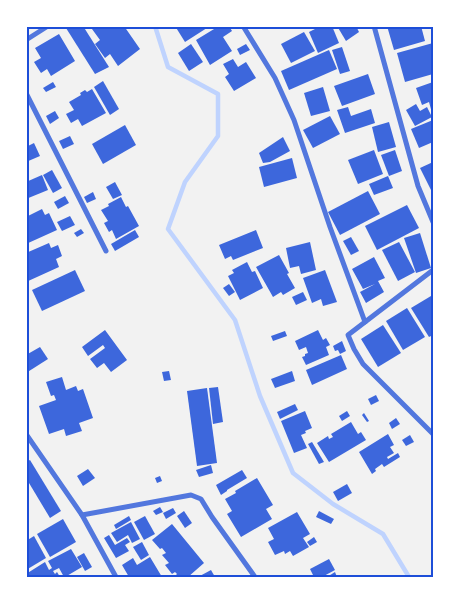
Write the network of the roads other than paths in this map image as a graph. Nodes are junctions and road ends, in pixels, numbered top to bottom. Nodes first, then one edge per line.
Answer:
1 (48, 26) edge
2 (243, 26) edge
3 (374, 26) edge
4 (26, 40) edge
5 (26, 94) edge
6 (433, 222) edge
7 (106, 251) dead end
8 (433, 270) edge
9 (365, 322) junction
10 (433, 434) edge
11 (27, 438) edge
12 (82, 515) junction
13 (116, 577) edge
14 (255, 577) edge

1 - 4 street
2 - 9 street
3 - 6 street
5 - 7 street
8 - 9 street
9 - 10 street
11 - 12 street
12 - 13 street
12 - 14 street

